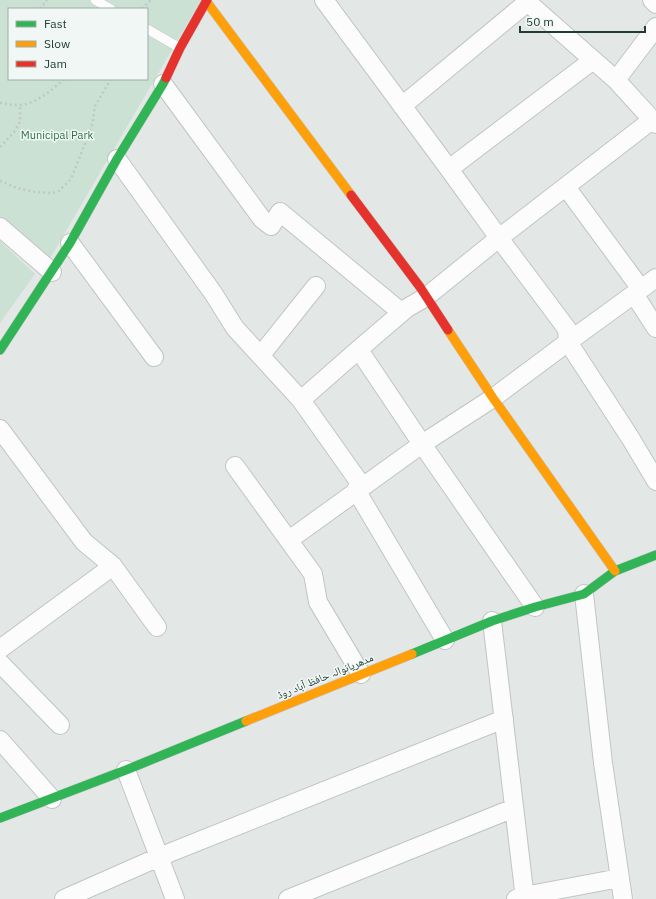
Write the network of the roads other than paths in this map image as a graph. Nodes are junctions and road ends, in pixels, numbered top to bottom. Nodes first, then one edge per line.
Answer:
1 (95, 0) edge
2 (206, 0) edge
3 (324, 0) edge
4 (652, 0) edge
5 (528, 1) edge
6 (656, 4) edge
7 (109, 8) edge
8 (656, 27) edge
9 (148, 30) edge
10 (180, 48) junction
11 (593, 60) junction
12 (616, 80) junction
13 (163, 84) junction
14 (402, 106) junction
15 (654, 122) edge
16 (117, 159) junction
17 (450, 169) junction
18 (566, 187) junction
19 (0, 227) edge
20 (499, 238) junction
21 (70, 243) junction
22 (52, 272) junction
23 (656, 278) edge
24 (316, 286) dead end
25 (637, 292) junction
26 (426, 297) junction
27 (402, 312) junction
28 (656, 328) edge
29 (568, 342) junction
30 (0, 350) edge
31 (358, 350) junction
32 (261, 355) junction
33 (154, 357) dead end
34 (493, 398) junction
35 (301, 400) junction
36 (0, 430) edge
37 (422, 444) junction
38 (234, 466) dead end
39 (656, 481) edge
40 (359, 488) junction
41 (289, 540) junction
42 (656, 555) edge
43 (113, 566) junction
44 (616, 572) junction
45 (584, 594) junction
46 (535, 607) junction
47 (492, 621) junction
48 (157, 627) dead end
49 (445, 640) junction
50 (0, 649) edge
51 (0, 663) edge
52 (361, 674) junction
53 (504, 719) junction
54 (60, 725) dead end
55 (0, 740) edge
56 (126, 770) junction
57 (52, 799) junction
58 (514, 808) junction
59 (0, 818) edge
60 (159, 857) junction
61 (620, 878) junction
62 (522, 898) edge
63 (64, 899) edge
64 (175, 899) edge
65 (288, 899) edge
66 (623, 899) edge

1 - 7 lane
2 - 10 street
2 - 26 street
3 - 14 street
4 - 6 street
5 - 11 street
5 - 14 street
8 - 12 street
9 - 10 lane
10 - 13 street
11 - 12 street
11 - 17 street
12 - 15 street
13 - 16 street
13 - 27 street
14 - 17 street
15 - 18 street
16 - 21 street
16 - 32 street
17 - 20 street
18 - 20 street
18 - 25 street
19 - 22 street
20 - 26 street
20 - 29 street
21 - 22 street
21 - 33 street
22 - 30 street
23 - 25 street
24 - 32 street
25 - 28 street
25 - 29 street
26 - 27 street
26 - 34 street
27 - 31 street
29 - 34 street
29 - 39 street
31 - 35 street
31 - 37 street
32 - 35 street
34 - 37 street
34 - 44 street
35 - 40 street
36 - 43 street
37 - 40 street
37 - 46 street
38 - 41 street
40 - 41 street
40 - 49 street
41 - 52 street
42 - 44 street, مدھریانوالہ حافظ آباد روڈ
43 - 48 street
43 - 50 street
44 - 45 street, مدھریانوالہ حافظ آباد روڈ
45 - 46 street, مدھریانوالہ حافظ آباد روڈ
45 - 61 street
46 - 47 street, مدھریانوالہ حافظ آباد روڈ
47 - 49 street, مدھریانوالہ حافظ آباد روڈ
47 - 53 street
49 - 52 street, مدھریانوالہ حافظ آباد روڈ
51 - 54 street
52 - 56 street, مدھریانوالہ حافظ آباد روڈ
53 - 58 street
53 - 60 street
55 - 57 street
56 - 57 street, مدھریانوالہ حافظ آباد روڈ
56 - 60 street
57 - 59 street, مدھریانوالہ حافظ آباد روڈ
58 - 62 street
58 - 65 street
60 - 63 street
60 - 64 street
61 - 62 street
61 - 66 street

